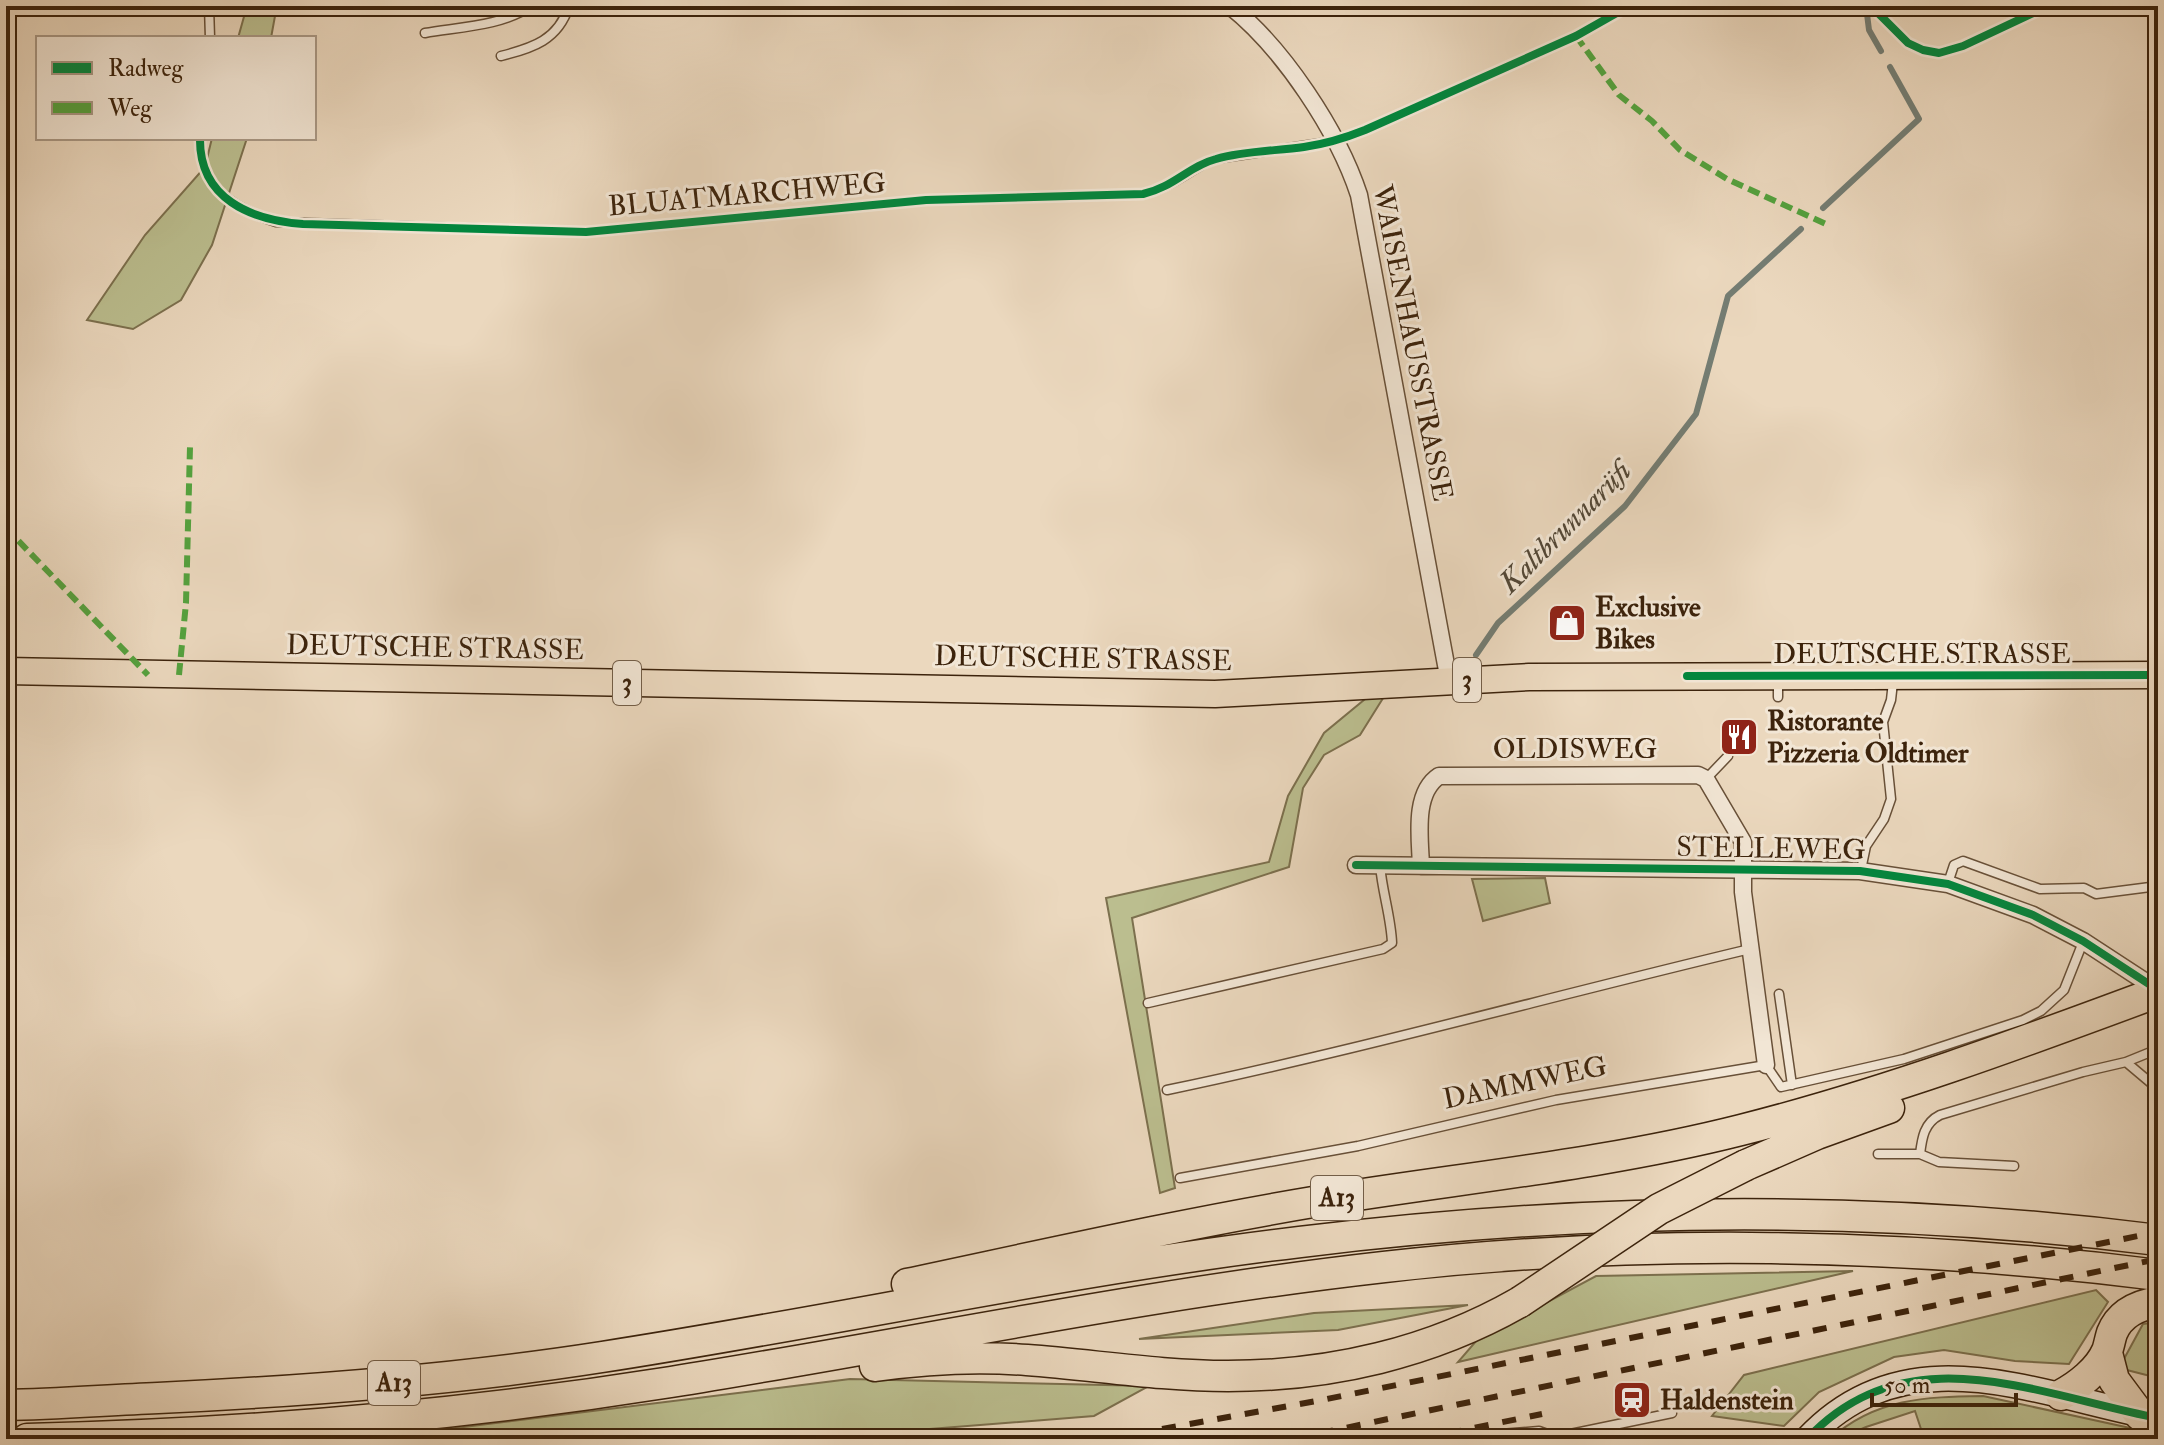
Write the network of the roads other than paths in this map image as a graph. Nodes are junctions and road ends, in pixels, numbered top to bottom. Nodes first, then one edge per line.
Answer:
1 (209, 6) edge
2 (531, 6) edge
3 (569, 6) edge
4 (1230, 6) edge
5 (425, 33) dead end
6 (210, 36) edge
7 (501, 56) dead end
8 (200, 140) edge
9 (1335, 141) junction
10 (6, 671) edge
11 (2158, 675) edge
12 (1894, 676) junction
13 (1449, 681) junction
14 (1728, 756) dead end
15 (1706, 779) junction
16 (1356, 865) dead end
17 (1380, 865) junction
18 (1421, 866) junction
19 (1743, 870) junction
20 (1860, 871) junction
21 (1948, 884) junction
22 (2158, 886) edge
23 (2083, 941) junction
24 (1750, 949) junction
25 (1779, 994) dead end
26 (2150, 994) edge
27 (1148, 1003) dead end
28 (2067, 1027) junction
29 (2158, 1049) edge
30 (2126, 1062) junction
31 (1766, 1065) junction
32 (1792, 1085) junction
33 (2158, 1089) edge
34 (1167, 1090) dead end
35 (1878, 1154) dead end
36 (1920, 1154) junction
37 (2014, 1166) dead end
38 (1180, 1178) dead end
39 (2158, 1240) edge
40 (2158, 1275) edge
41 (2158, 1302) edge
42 (2107, 1353) junction
43 (602, 1357) junction
44 (666, 1383) junction
45 (2061, 1395) junction
46 (6, 1405) edge
47 (1672, 1413) dead end
48 (2149, 1416) edge
49 (1475, 1436) dead end
50 (1559, 1438) edge
51 (27, 1439) edge
52 (1807, 1439) edge

1 - 6 lane
2 - 5 lane
3 - 7 lane
4 - 9 street, WAISENHAUSSTRASSE
8 - 9 lane, BLUATMARCHWEG
9 - 13 street, WAISENHAUSSTRASSE
10 - 13 main road, DEUTSCHE STRASSE / 3
11 - 12 main road, DEUTSCHE STRASSE / 3
12 - 13 main road, DEUTSCHE STRASSE / 3
12 - 20 lane
14 - 15 lane
15 - 18 street, OLDISWEG
15 - 19 street
16 - 17 street, STELLEWEG
17 - 18 street, STELLEWEG
17 - 27 lane
18 - 19 street, STELLEWEG
19 - 20 street, STELLEWEG
19 - 24 street
20 - 21 street, STELLEWEG
21 - 22 lane
21 - 23 street, STELLEWEG
23 - 26 street, STELLEWEG
23 - 32 lane
24 - 31 street
24 - 34 lane
25 - 32 lane
26 - 28 highway, A13
28 - 43 highway, A13
28 - 44 highway, A13, bridge
29 - 30 lane
30 - 33 lane
30 - 36 lane
31 - 32 lane
31 - 38 lane, DAMMWEG
35 - 36 lane
36 - 37 lane
39 - 43 highway, A13
40 - 44 highway, A13
41 - 42 highway
42 - 45 highway
42 - 48 highway
43 - 46 highway, A13
44 - 51 highway, A13
45 - 48 street
45 - 52 street
47 - 50 lane
49 - 50 lane

